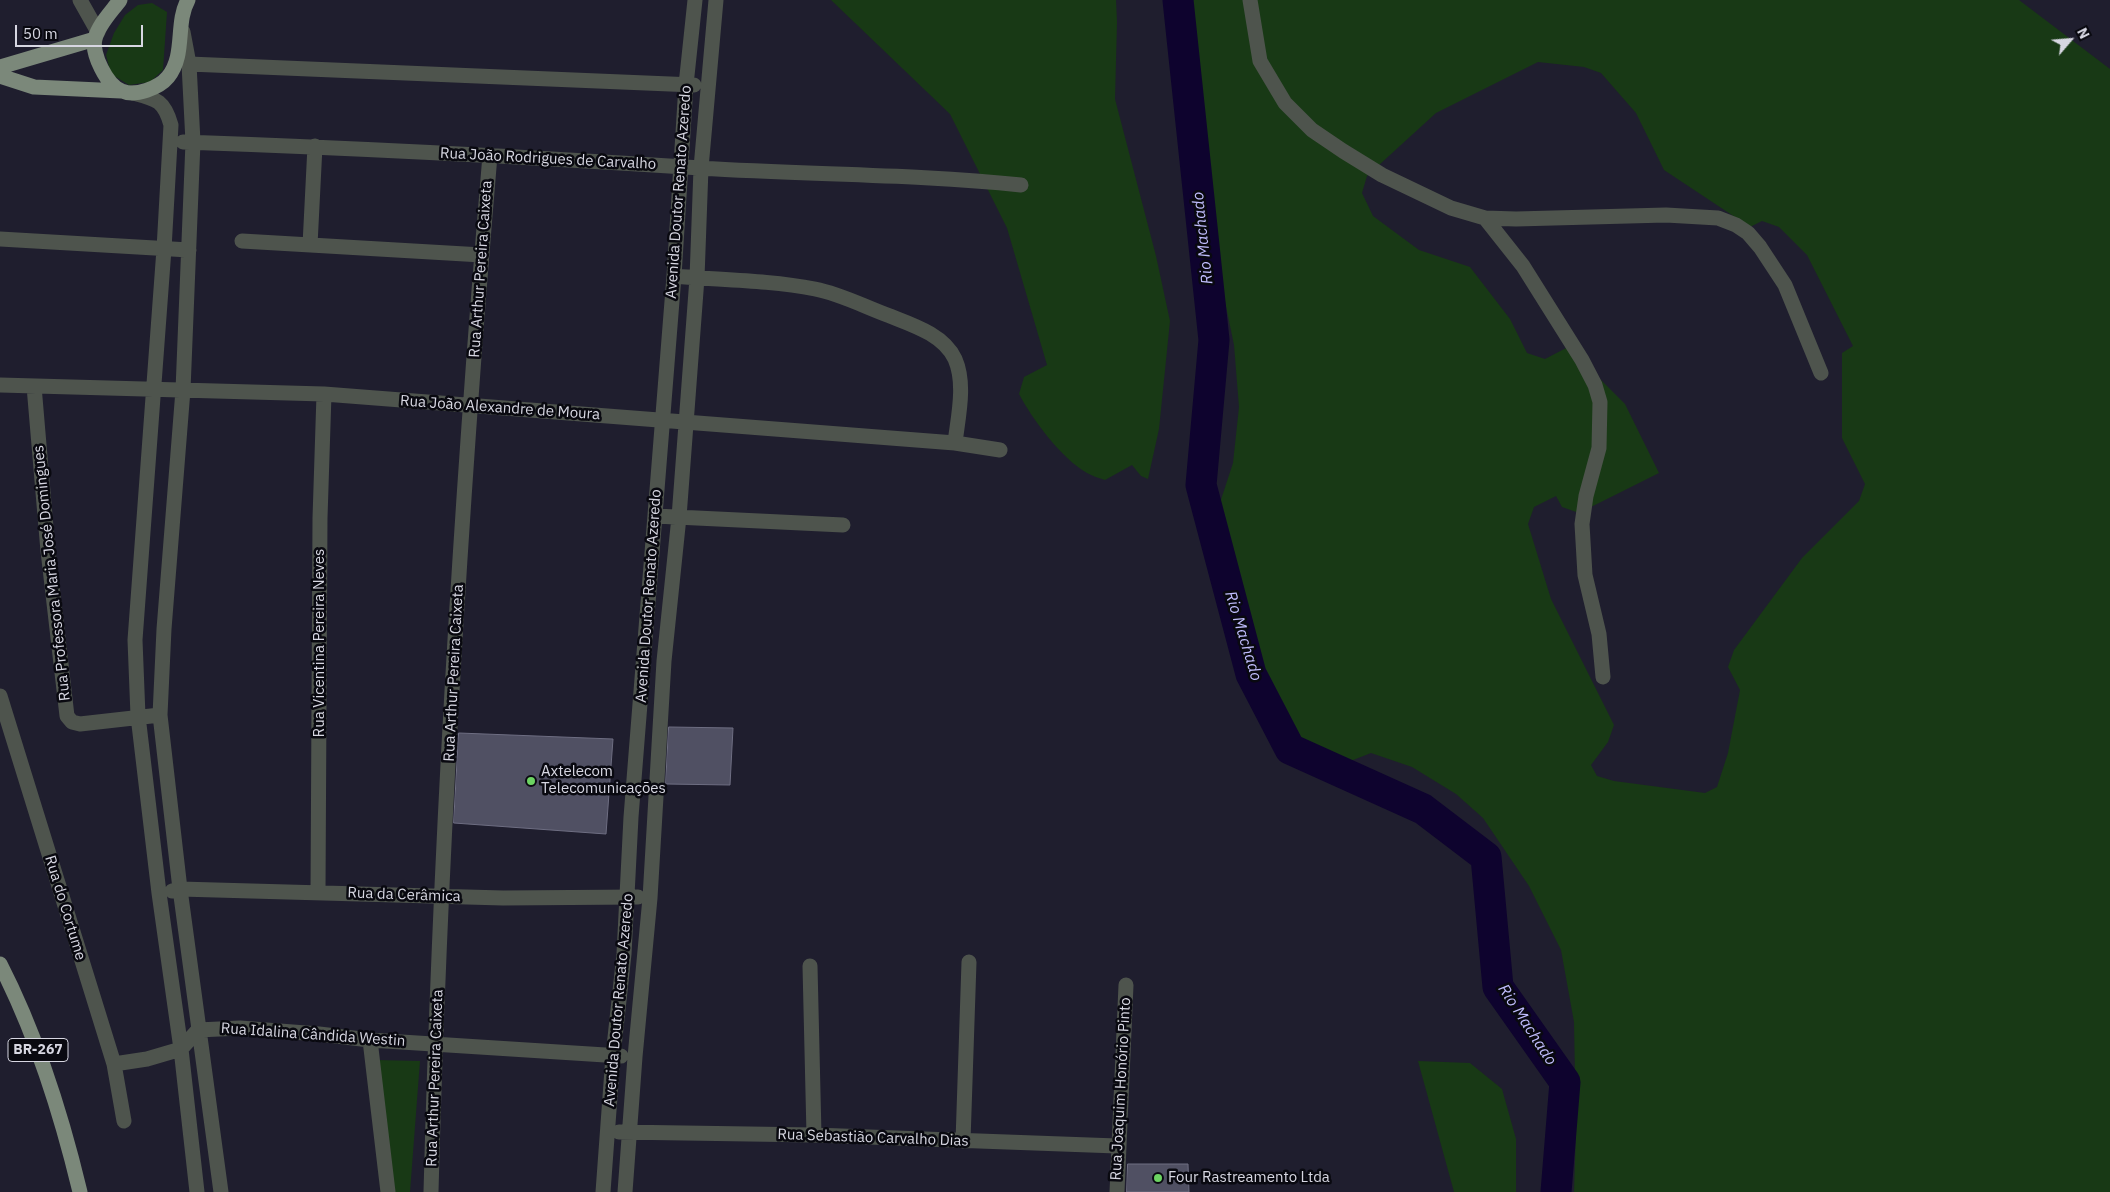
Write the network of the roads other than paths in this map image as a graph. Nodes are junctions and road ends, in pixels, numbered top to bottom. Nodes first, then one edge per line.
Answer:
1 (80, 0) edge
2 (120, 0) edge
3 (1250, 0) edge
4 (188, 2) edge
5 (695, 6) edge
6 (716, 6) edge
7 (182, 28) junction
8 (96, 36) junction
9 (189, 64) junction
10 (0, 67) edge
11 (0, 76) edge
12 (686, 85) junction
13 (708, 86) junction
14 (127, 92) junction
15 (172, 141) junction
16 (194, 142) junction
17 (315, 146) junction
18 (490, 155) junction
19 (681, 166) junction
20 (701, 168) junction
21 (1021, 185) dead end
22 (1485, 218) junction
23 (0, 239) edge
24 (242, 241) dead end
25 (310, 245) junction
26 (164, 249) junction
27 (189, 250) junction
28 (482, 255) junction
29 (674, 276) junction
30 (697, 278) junction
31 (666, 352) junction
32 (690, 355) junction
33 (1820, 373) dead end
34 (0, 385) edge
35 (34, 386) junction
36 (154, 389) junction
37 (183, 390) junction
38 (324, 394) junction
39 (470, 406) junction
40 (662, 420) junction
41 (686, 423) junction
42 (955, 442) junction
43 (1000, 450) dead end
44 (658, 484) junction
45 (680, 486) junction
46 (655, 516) junction
47 (679, 517) junction
48 (843, 525) dead end
49 (651, 560) junction
50 (673, 562) junction
51 (648, 607) junction
52 (669, 609) junction
53 (644, 660) junction
54 (664, 661) junction
55 (1603, 677) dead end
56 (0, 696) edge
57 (160, 715) junction
58 (138, 716) junction
59 (640, 722) junction
60 (660, 723) junction
61 (631, 817) junction
62 (654, 818) junction
63 (180, 889) junction
64 (318, 892) junction
65 (159, 893) junction
66 (628, 896) junction
67 (442, 897) junction
68 (650, 898) junction
69 (644, 953) junction
70 (624, 954) junction
71 (969, 962) dead end
72 (0, 964) edge
73 (810, 966) dead end
74 (1126, 985) dead end
75 (618, 1004) junction
76 (641, 1004) junction
77 (198, 1030) junction
78 (370, 1040) junction
79 (435, 1043) junction
80 (181, 1049) junction
81 (612, 1056) junction
82 (635, 1057) junction
83 (114, 1064) junction
84 (124, 1121) dead end
85 (608, 1132) junction
86 (629, 1132) junction
87 (814, 1135) junction
88 (963, 1140) junction
89 (1117, 1146) junction
90 (80, 1192) edge
91 (197, 1192) edge
92 (221, 1192) edge
93 (388, 1192) edge
94 (431, 1192) edge
95 (603, 1192) edge
96 (625, 1192) edge
97 (1117, 1192) edge

1 - 8 street
2 - 8 main road
3 - 22 street
4 - 7 main road
5 - 6 street
5 - 12 street, Avenida Doutor Renato Azeredo
6 - 13 street, Avenida Doutor Renato Azeredo
7 - 9 street
7 - 14 main road
8 - 10 main road
8 - 14 main road
9 - 12 street
9 - 16 street
11 - 14 main road
12 - 13 street
12 - 19 street, Avenida Doutor Renato Azeredo
13 - 20 street, Avenida Doutor Renato Azeredo
14 - 15 street
15 - 16 street, Rua João Rodrigues de Carvalho
15 - 26 street
16 - 17 street, Rua João Rodrigues de Carvalho
16 - 27 street
17 - 18 street, Rua João Rodrigues de Carvalho
17 - 25 street
18 - 19 street, Rua João Rodrigues de Carvalho
18 - 28 street, Rua Arthur Pereira Caixeta
19 - 20 street, Rua João Rodrigues de Carvalho
19 - 29 street, Avenida Doutor Renato Azeredo
20 - 21 street, Rua João Rodrigues de Carvalho
20 - 30 street, Avenida Doutor Renato Azeredo
22 - 33 street
22 - 55 street
23 - 26 street
24 - 25 street
25 - 28 street
26 - 27 street
26 - 36 street
27 - 37 street
28 - 39 street, Rua Arthur Pereira Caixeta
29 - 30 street
29 - 31 street, Avenida Doutor Renato Azeredo
30 - 32 street, Avenida Doutor Renato Azeredo
30 - 42 street
31 - 32 street
31 - 40 street, Avenida Doutor Renato Azeredo
32 - 41 street, Avenida Doutor Renato Azeredo
34 - 35 street, Rua João Alexandre de Moura
35 - 36 street, Rua João Alexandre de Moura
35 - 58 street, Rua Professora Maria José Domingues
36 - 37 street, Rua João Alexandre de Moura
36 - 58 street
37 - 38 street, Rua João Alexandre de Moura
37 - 57 street
38 - 39 street, Rua João Alexandre de Moura
38 - 64 street, Rua Vicentina Pereira Neves
39 - 40 street, Rua João Alexandre de Moura
39 - 67 street, Rua Arthur Pereira Caixeta
40 - 41 street, Rua João Alexandre de Moura
40 - 44 street, Avenida Doutor Renato Azeredo
41 - 42 street, Rua João Alexandre de Moura
41 - 45 street, Avenida Doutor Renato Azeredo
42 - 43 street, Rua João Alexandre de Moura
44 - 45 street
44 - 46 street, Avenida Doutor Renato Azeredo
45 - 47 street, Avenida Doutor Renato Azeredo
46 - 47 street
46 - 49 street, Avenida Doutor Renato Azeredo
47 - 48 street
47 - 50 street, Avenida Doutor Renato Azeredo
49 - 50 street
49 - 51 street, Avenida Doutor Renato Azeredo
50 - 52 street, Avenida Doutor Renato Azeredo
51 - 52 street
51 - 53 street, Avenida Doutor Renato Azeredo
52 - 54 street, Avenida Doutor Renato Azeredo
53 - 54 street
53 - 59 street, Avenida Doutor Renato Azeredo
54 - 60 street, Avenida Doutor Renato Azeredo
56 - 83 street, Rua do Cortume
57 - 58 street
57 - 63 street
58 - 65 street
59 - 60 street
59 - 61 street, Avenida Doutor Renato Azeredo
60 - 62 street, Avenida Doutor Renato Azeredo
61 - 62 street
61 - 66 street, Avenida Doutor Renato Azeredo
62 - 68 street, Avenida Doutor Renato Azeredo
63 - 64 street, Rua da Cerâmica
63 - 65 street, Rua da Cerâmica
63 - 77 street
64 - 67 street, Rua da Cerâmica
65 - 80 street
66 - 67 street, Rua da Cerâmica
66 - 68 street, Rua da Cerâmica
66 - 70 street, Avenida Doutor Renato Azeredo
67 - 79 street, Rua Arthur Pereira Caixeta
68 - 69 street, Avenida Doutor Renato Azeredo
69 - 70 street
69 - 76 street, Avenida Doutor Renato Azeredo
70 - 75 street, Avenida Doutor Renato Azeredo
71 - 88 street
72 - 90 main road, BR-267
73 - 87 street
74 - 89 street, Rua Joaquim Honório Pinto
75 - 76 street
75 - 81 street, Avenida Doutor Renato Azeredo
76 - 82 street, Avenida Doutor Renato Azeredo
77 - 78 street, Rua Idalina Cândida Westin
77 - 80 street
77 - 92 street
78 - 79 street, Rua Idalina Cândida Westin
78 - 93 street
79 - 81 street, Rua Idalina Cândida Westin
79 - 94 street, Rua Arthur Pereira Caixeta
80 - 83 street
80 - 91 street
81 - 82 street, Rua Idalina Cândida Westin
81 - 85 street, Avenida Doutor Renato Azeredo
82 - 86 street, Avenida Doutor Renato Azeredo
83 - 84 street, Rua do Cortume
85 - 86 street, Rua Sebastião Carvalho Dias
85 - 95 street, Avenida Doutor Renato Azeredo
86 - 87 street, Rua Sebastião Carvalho Dias
86 - 96 street, Avenida Doutor Renato Azeredo
87 - 88 street, Rua Sebastião Carvalho Dias
88 - 89 street, Rua Sebastião Carvalho Dias
89 - 97 street, Rua Joaquim Honório Pinto

